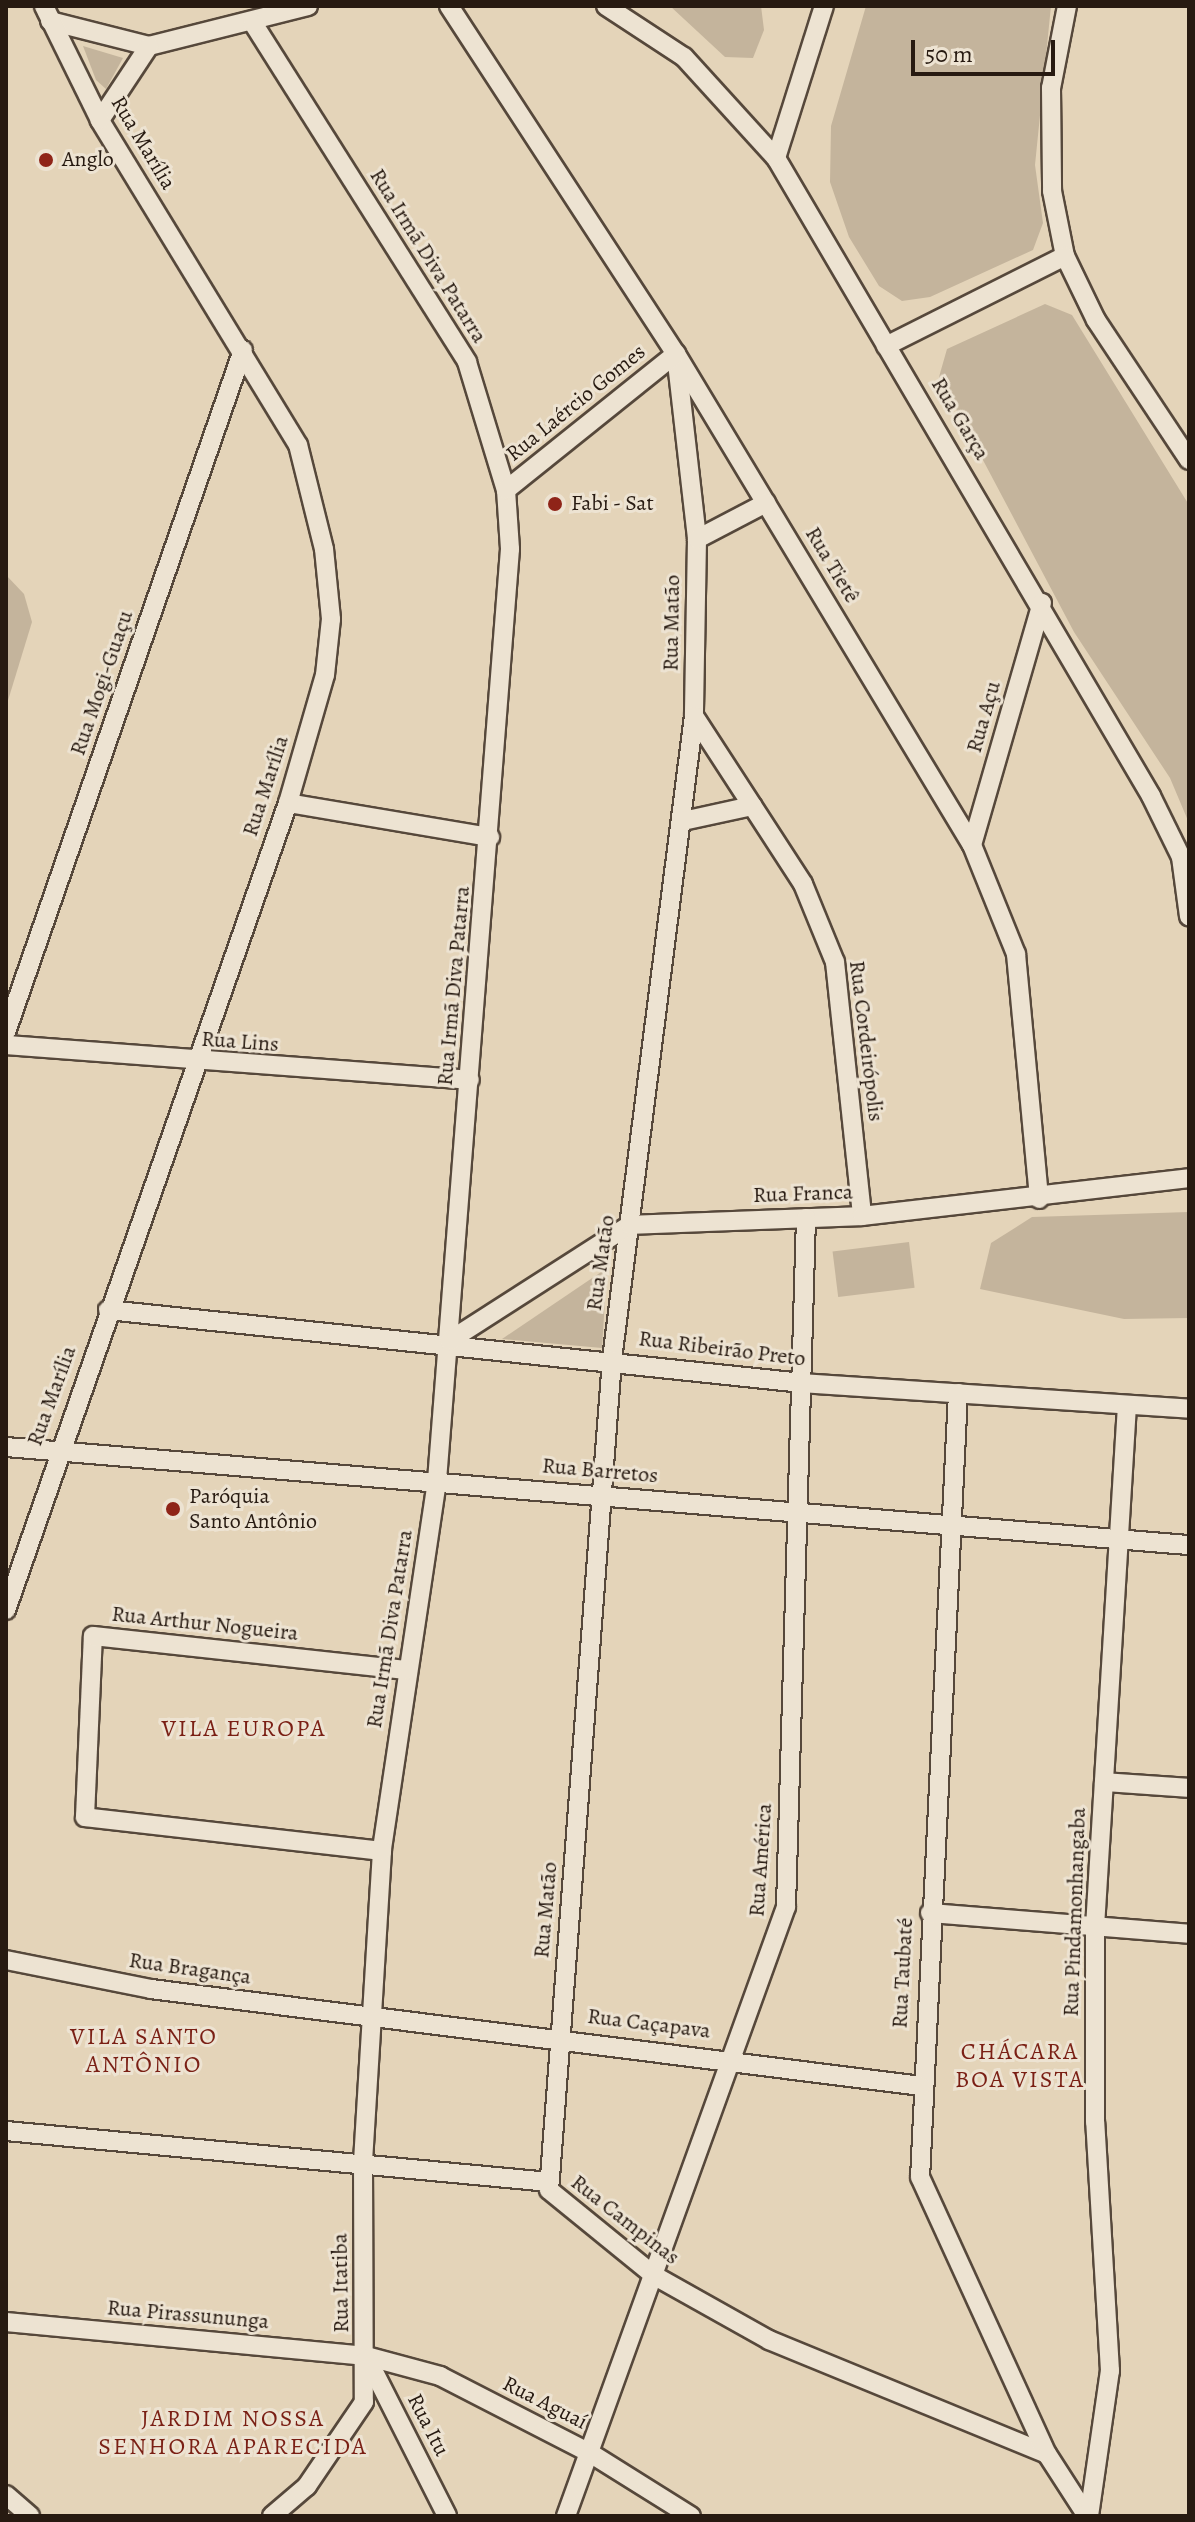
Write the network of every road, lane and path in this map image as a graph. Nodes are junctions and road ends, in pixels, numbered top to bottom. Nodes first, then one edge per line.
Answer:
1 (308, 6) edge
2 (449, 6) edge
3 (606, 6) edge
4 (824, 6) edge
5 (1067, 6) edge
6 (47, 13) edge
7 (253, 23) junction
8 (149, 46) junction
9 (100, 120) junction
10 (776, 158) junction
11 (1065, 256) junction
12 (886, 346) junction
13 (243, 350) junction
14 (676, 354) junction
15 (1189, 460) edge
16 (506, 490) junction
17 (766, 503) junction
18 (697, 539) junction
19 (1042, 603) junction
20 (694, 716) junction
21 (288, 803) junction
22 (752, 806) junction
23 (683, 821) junction
24 (490, 837) junction
25 (972, 845) junction
26 (1189, 916) edge
27 (6, 1032) edge
28 (6, 1045) edge
29 (195, 1063) junction
30 (470, 1080) junction
31 (1189, 1178) edge
32 (1039, 1199) junction
33 (862, 1216) junction
34 (806, 1218) junction
35 (630, 1225) junction
36 (108, 1310) junction
37 (449, 1341) junction
38 (612, 1360) junction
39 (802, 1383) junction
40 (958, 1393) junction
41 (1127, 1405) junction
42 (1189, 1409) edge
43 (6, 1447) edge
44 (58, 1449) junction
45 (437, 1481) junction
46 (605, 1495) junction
47 (797, 1513) junction
48 (950, 1521) junction
49 (1120, 1537) junction
50 (1189, 1545) edge
51 (6, 1610) edge
52 (406, 1670) junction
53 (1104, 1782) junction
54 (1189, 1788) edge
55 (382, 1851) junction
56 (930, 1913) junction
57 (1095, 1927) junction
58 (1189, 1934) edge
59 (6, 1960) edge
60 (369, 2016) junction
61 (560, 2037) junction
62 (734, 2059) junction
63 (921, 2086) junction
64 (6, 2131) edge
65 (363, 2164) junction
66 (550, 2182) junction
67 (655, 2276) junction
68 (6, 2322) edge
69 (366, 2356) junction
70 (590, 2453) junction
71 (1047, 2454) junction
72 (6, 2495) edge
73 (30, 2516) edge
74 (272, 2516) edge
75 (447, 2516) edge
76 (566, 2516) edge
77 (691, 2516) edge
78 (1088, 2516) edge

1 - 7 street
2 - 14 street, Rua Tietê
3 - 10 street, Rua Garça
4 - 10 street
5 - 11 street
6 - 8 street
6 - 9 street, Rua Marília
7 - 8 street
7 - 16 street, Rua Irmã Diva Patarra
8 - 9 street
9 - 13 street, Rua Marília
10 - 12 street, Rua Garça
11 - 12 street
11 - 15 street
12 - 19 street, Rua Garça
13 - 21 street, Rua Marília
13 - 27 street, Rua Mogi-Guaçu
14 - 16 street, Rua Laércio Gomes
14 - 17 street, Rua Tietê
14 - 18 street, Rua Matão
16 - 24 street, Rua Irmã Diva Patarra
17 - 18 street
17 - 25 street, Rua Tietê
18 - 20 street, Rua Matão
19 - 25 street, Rua Açu
19 - 26 street, Rua Garça
20 - 22 street, Rua Cordeirópolis
20 - 23 street, Rua Matão
21 - 24 street
21 - 29 street, Rua Marília
22 - 23 street
22 - 33 street, Rua Cordeirópolis
23 - 35 street, Rua Matão
24 - 30 street, Rua Irmã Diva Patarra
25 - 32 street, Rua Tietê
28 - 29 street, Rua Lins
29 - 30 street, Rua Lins
29 - 36 street, Rua Marília
30 - 37 street, Rua Irmã Diva Patarra
31 - 32 street, Rua Franca
32 - 33 street, Rua Franca
33 - 34 street, Rua Franca
34 - 35 street, Rua Franca
34 - 39 street, Rua América
35 - 37 street
35 - 38 street, Rua Matão
36 - 37 street, Rua Ribeirão Preto
36 - 44 street, Rua Marília
37 - 38 street, Rua Ribeirão Preto
37 - 45 street, Rua Irmã Diva Patarra
38 - 39 street, Rua Ribeirão Preto
38 - 46 street, Rua Matão
39 - 40 street, Rua Ribeirão Preto
39 - 47 street, Rua América
40 - 41 street, Rua Ribeirão Preto
40 - 48 street, Rua Taubaté
41 - 42 street, Rua Ribeirão Preto
41 - 49 street, Rua Pindamonhangaba
43 - 44 street, Rua Barretos
44 - 45 street, Rua Barretos
44 - 51 street, Rua Marília
45 - 46 street, Rua Barretos
45 - 52 street, Rua Irmã Diva Patarra
46 - 47 street, Rua Barretos
46 - 61 street, Rua Matão
47 - 48 street, Rua Barretos
47 - 62 street, Rua América
48 - 49 street, Rua Barretos
48 - 56 street, Rua Taubaté
49 - 50 street, Rua Barretos
49 - 53 street, Rua Pindamonhangaba
52 - 55 street, Rua Irmã Diva Patarra
52 - 55 street, Rua Arthur Nogueira
53 - 54 street
53 - 57 street, Rua Pindamonhangaba
55 - 60 street, Rua Irmã Diva Patarra
56 - 57 street
56 - 63 street, Rua Taubaté
57 - 58 street
57 - 78 street, Rua Pindamonhangaba
59 - 60 street, Rua Bragança
60 - 61 street, Rua Caçapava
60 - 65 street, Rua Itatiba
61 - 62 street, Rua Caçapava
61 - 66 street, Rua Matão
62 - 63 street, Rua Caçapava
62 - 67 street, Rua América
63 - 71 street, Rua Taubaté
64 - 65 street, Rua Campinas
65 - 66 street, Rua Campinas
65 - 69 street, Rua Itatiba
66 - 67 street, Rua Campinas
67 - 70 street, Rua América
67 - 71 street, Rua Campinas
68 - 69 street, Rua Pirassununga
69 - 70 street, Rua Aguaí
69 - 74 street, Rua Itatiba
69 - 75 street, Rua Itu
70 - 76 street, Rua América
70 - 77 street, Rua Aguaí
71 - 78 street, Rua Taubaté
72 - 73 street

